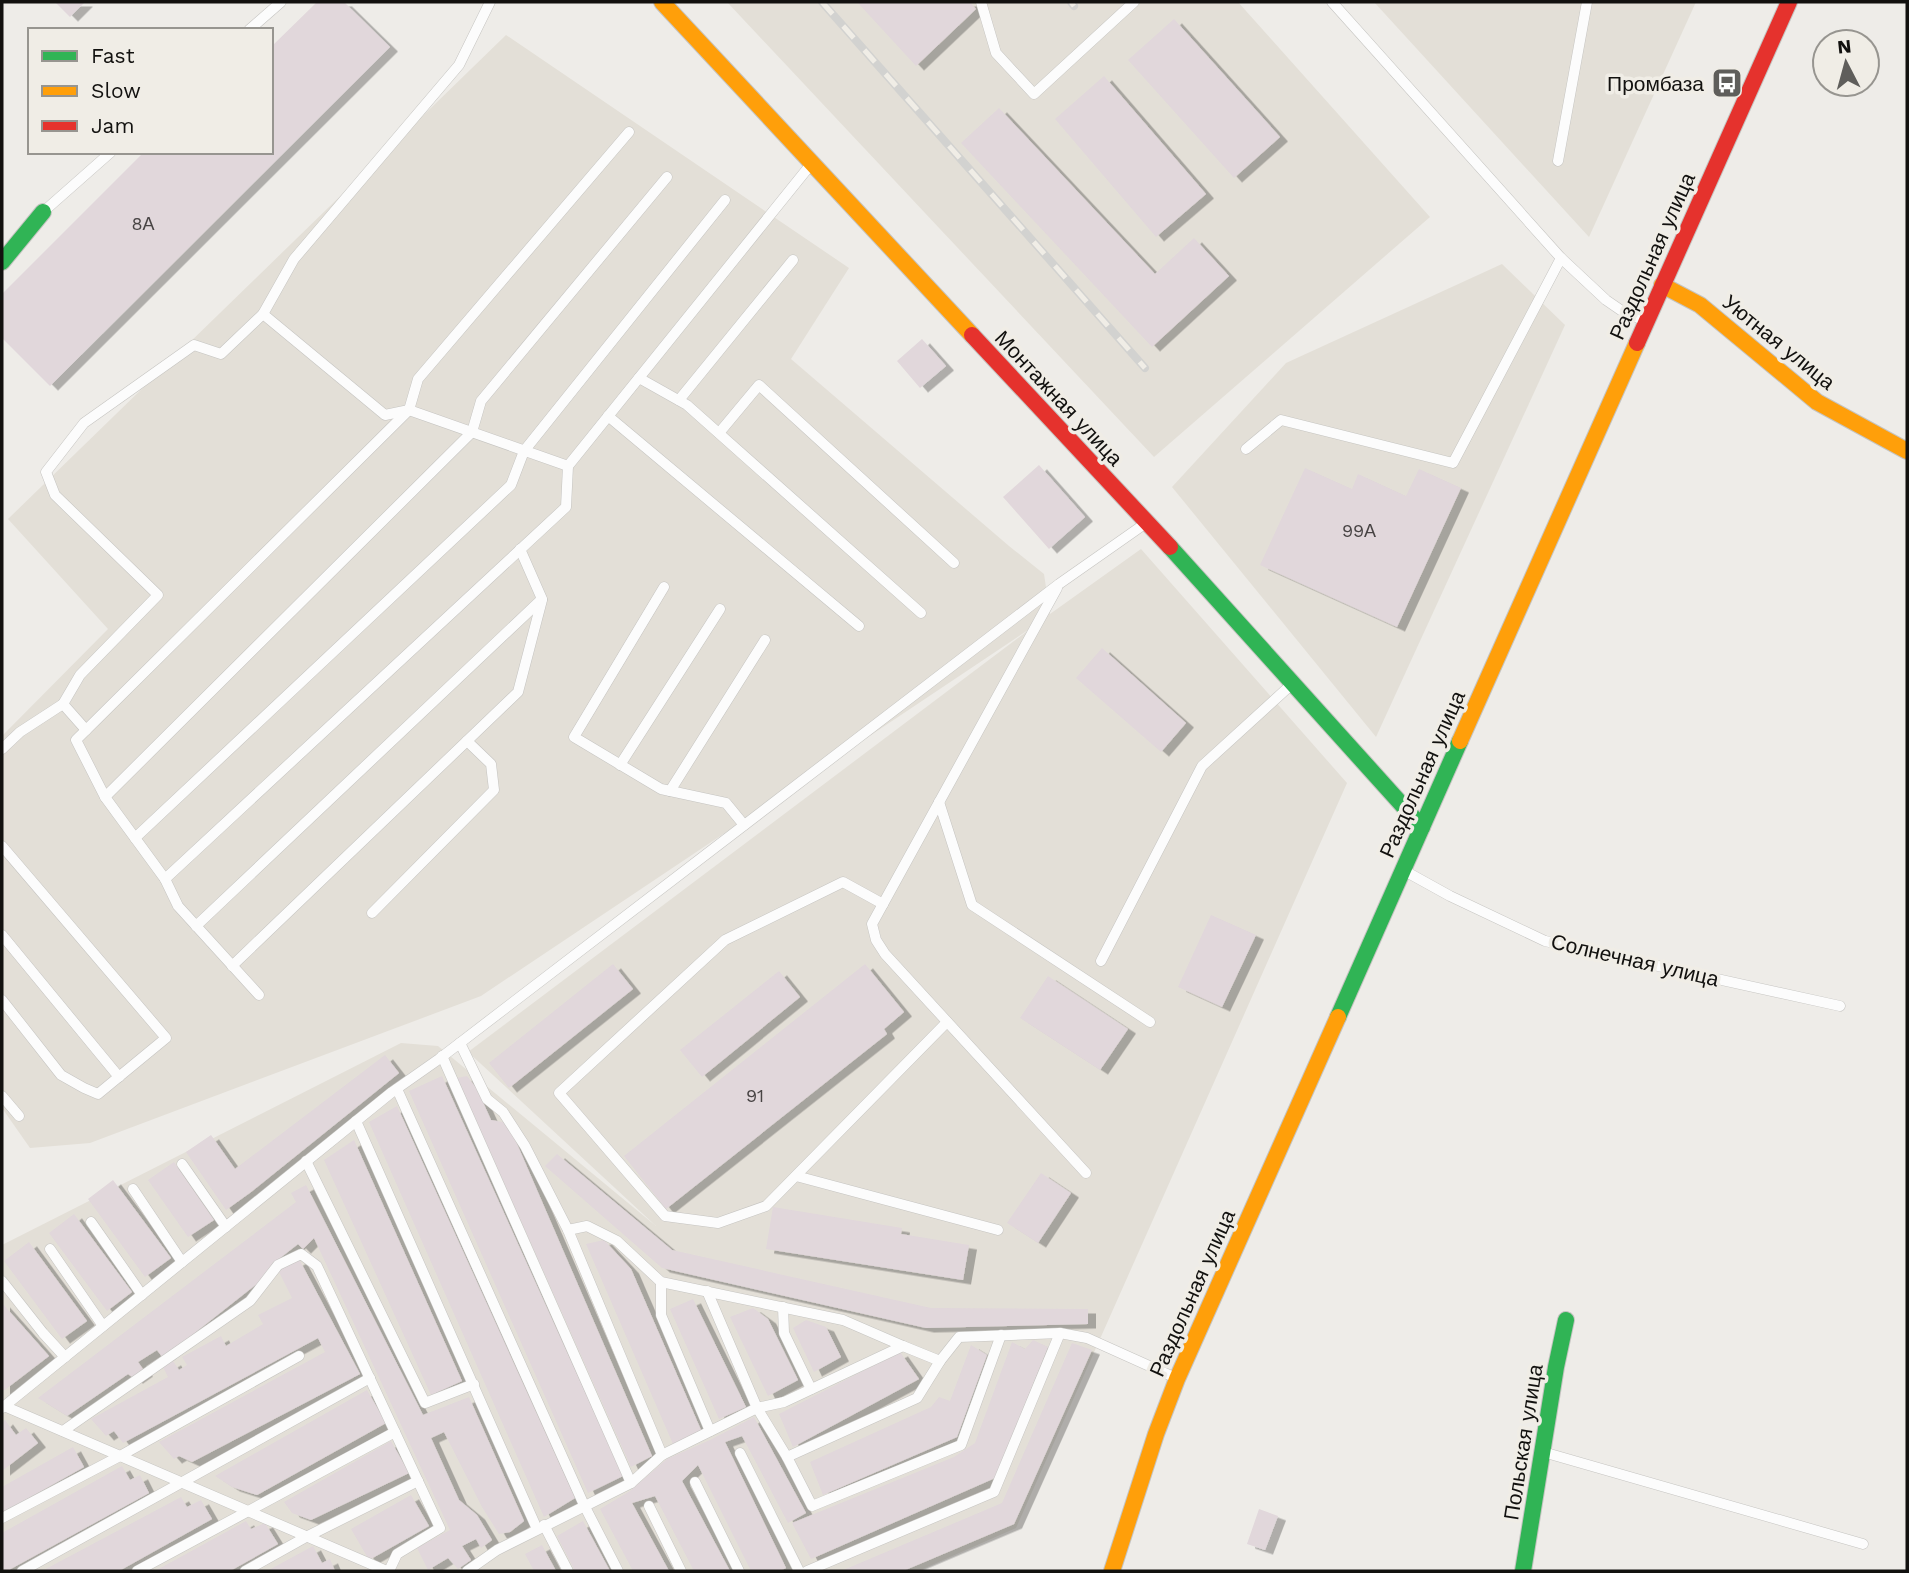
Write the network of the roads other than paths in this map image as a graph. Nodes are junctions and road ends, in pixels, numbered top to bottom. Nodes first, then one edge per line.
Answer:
1 (281, 2) edge
2 (490, 2) edge
3 (662, 2) edge
4 (981, 2) edge
5 (1134, 2) edge
6 (1332, 2) edge
7 (1587, 2) edge
8 (1789, 2) edge
9 (251, 28) edge
10 (629, 132) dead end
11 (109, 154) edge
12 (1558, 161) dead end
13 (812, 163) junction
14 (667, 177) dead end
15 (725, 200) dead end
16 (43, 212) joint
17 (1561, 258) junction
18 (793, 260) dead end
19 (2, 262) edge
20 (1662, 285) junction
21 (263, 314) junction
22 (1645, 322) junction
23 (639, 379) junction
24 (679, 400) junction
25 (409, 410) junction
26 (608, 416) junction
27 (472, 432) junction
28 (719, 433) junction
29 (1246, 449) dead end
30 (524, 451) junction
31 (1907, 451) edge
32 (568, 466) junction
33 (1147, 523) junction
34 (520, 549) junction
35 (954, 563) dead end
36 (1059, 584) junction
37 (664, 587) dead end
38 (542, 599) junction
39 (720, 609) dead end
40 (921, 613) dead end
41 (859, 626) dead end
42 (765, 640) dead end
43 (1292, 683) junction
44 (63, 704) junction
45 (86, 730) junction
46 (467, 741) junction
47 (2, 750) edge
48 (620, 765) junction
49 (670, 791) junction
50 (105, 797) junction
51 (939, 802) junction
52 (744, 825) junction
53 (1422, 827) junction
54 (135, 838) junction
55 (2, 846) edge
56 (1402, 870) junction
57 (165, 879) junction
58 (883, 904) junction
59 (372, 913) dead end
60 (196, 926) junction
61 (2, 935) edge
62 (1101, 961) dead end
63 (232, 966) junction
64 (259, 995) dead end
65 (2, 1000) edge
66 (1840, 1006) dead end
67 (947, 1022) junction
68 (1150, 1022) dead end
69 (460, 1043) junction
70 (442, 1056) junction
71 (119, 1077) junction
72 (397, 1089) junction
73 (2, 1096) edge
74 (19, 1116) dead end
75 (356, 1121) junction
76 (306, 1161) junction
77 (182, 1164) dead end
78 (1086, 1172) dead end
79 (796, 1176) junction
80 (133, 1189) dead end
81 (91, 1222) dead end
82 (226, 1227) junction
83 (568, 1230) junction
84 (999, 1230) dead end
85 (50, 1249) dead end
86 (182, 1262) junction
87 (2, 1281) edge
88 (661, 1282) junction
89 (707, 1292) junction
90 (142, 1294) junction
91 (783, 1307) junction
92 (1566, 1320) dead end
93 (103, 1326) junction
94 (1060, 1333) junction
95 (1002, 1335) junction
96 (903, 1346) junction
97 (299, 1356) dead end
98 (65, 1357) junction
99 (940, 1362) junction
100 (370, 1378) junction
101 (1177, 1379) junction
102 (474, 1384) junction
103 (811, 1389) junction
104 (3, 1407) edge
105 (757, 1408) junction
106 (62, 1431) junction
107 (710, 1431) junction
108 (395, 1432) junction
109 (1542, 1452) junction
110 (740, 1453) dead end
111 (662, 1455) junction
112 (120, 1456) junction
113 (787, 1457) junction
114 (418, 1481) junction
115 (181, 1482) junction
116 (695, 1482) dead end
117 (631, 1483) junction
118 (584, 1505) junction
119 (649, 1506) dead end
120 (247, 1511) junction
121 (2, 1518) edge
122 (541, 1527) junction
123 (306, 1537) junction
124 (1863, 1544) dead end
125 (22, 1571) edge
126 (137, 1571) edge
127 (245, 1571) edge
128 (388, 1571) edge
129 (467, 1571) edge
130 (568, 1571) edge
131 (618, 1571) edge
132 (681, 1571) edge
133 (739, 1571) edge
134 (799, 1571) edge
135 (807, 1571) edge
136 (1112, 1571) edge
137 (1523, 1571) edge

1 - 9 lane
2 - 21 lane
3 - 13 street, Монтажная улица
4 - 5 lane
6 - 17 lane
7 - 12 lane
8 - 20 street, Раздольная улица
10 - 25 lane
11 - 16 lane
13 - 23 lane
13 - 33 street, Монтажная улица
14 - 27 lane
15 - 30 lane
16 - 19 street
17 - 22 lane
17 - 29 lane
18 - 24 lane
20 - 22 street, Раздольная улица
20 - 31 street, Уютная улица
21 - 25 lane
21 - 44 lane
22 - 53 street, Раздольная улица
23 - 24 lane
23 - 26 lane
24 - 28 lane
25 - 27 lane
25 - 45 lane
26 - 32 lane
26 - 41 lane
27 - 30 lane
27 - 50 lane
28 - 35 lane
28 - 40 lane
30 - 32 lane
30 - 54 lane
32 - 34 lane
33 - 36 lane
33 - 43 street, Монтажная улица
34 - 38 lane
34 - 57 lane
36 - 51 lane
36 - 52 lane
37 - 48 lane
38 - 46 lane
38 - 60 lane
39 - 48 lane
42 - 49 lane
43 - 53 street, Монтажная улица
43 - 62 lane
44 - 45 lane
44 - 47 lane
45 - 50 lane
46 - 59 lane
46 - 63 lane
48 - 49 lane
49 - 52 lane
50 - 54 lane
51 - 58 lane
51 - 68 lane
52 - 69 lane
53 - 56 street, Раздольная улица
54 - 57 lane
55 - 71 lane
56 - 66 lane, Солнечная улица
56 - 101 street, Раздольная улица
57 - 60 lane
58 - 67 lane
58 - 79 lane
60 - 63 lane
61 - 71 lane
63 - 64 lane
65 - 71 lane
67 - 78 lane
67 - 79 lane
69 - 70 lane
69 - 83 lane
70 - 72 lane
70 - 117 lane
72 - 75 lane
72 - 118 lane
73 - 74 lane
75 - 76 lane
75 - 102 lane
76 - 82 lane
76 - 102 lane
77 - 82 lane
79 - 84 lane
80 - 86 lane
81 - 90 lane
82 - 86 lane
83 - 88 lane
83 - 111 lane
85 - 93 lane
86 - 90 lane
87 - 98 lane
88 - 89 lane
88 - 107 lane
89 - 91 lane
89 - 105 lane
90 - 93 lane
91 - 96 lane
91 - 103 lane
92 - 109 street, Польская улица
93 - 98 lane
94 - 95 lane
94 - 101 lane
94 - 135 lane
95 - 99 lane
95 - 113 lane
96 - 99 lane
96 - 103 lane
97 - 112 lane
98 - 104 lane
99 - 113 lane
100 - 106 lane
100 - 108 lane
100 - 115 lane
101 - 136 street, Раздольная улица
102 - 122 lane
103 - 105 lane
104 - 106 lane
105 - 107 lane
105 - 113 lane
106 - 112 lane
107 - 111 lane
108 - 114 lane
108 - 120 lane
109 - 124 lane
109 - 137 street, Польская улица
110 - 134 lane
111 - 117 lane
112 - 115 lane
112 - 121 lane
114 - 123 lane
114 - 128 lane
115 - 120 lane
115 - 125 lane
116 - 133 lane
117 - 118 lane
118 - 122 lane
118 - 131 lane
119 - 132 lane
120 - 123 lane
120 - 126 lane
122 - 129 lane
122 - 130 lane
123 - 127 lane
123 - 128 lane

